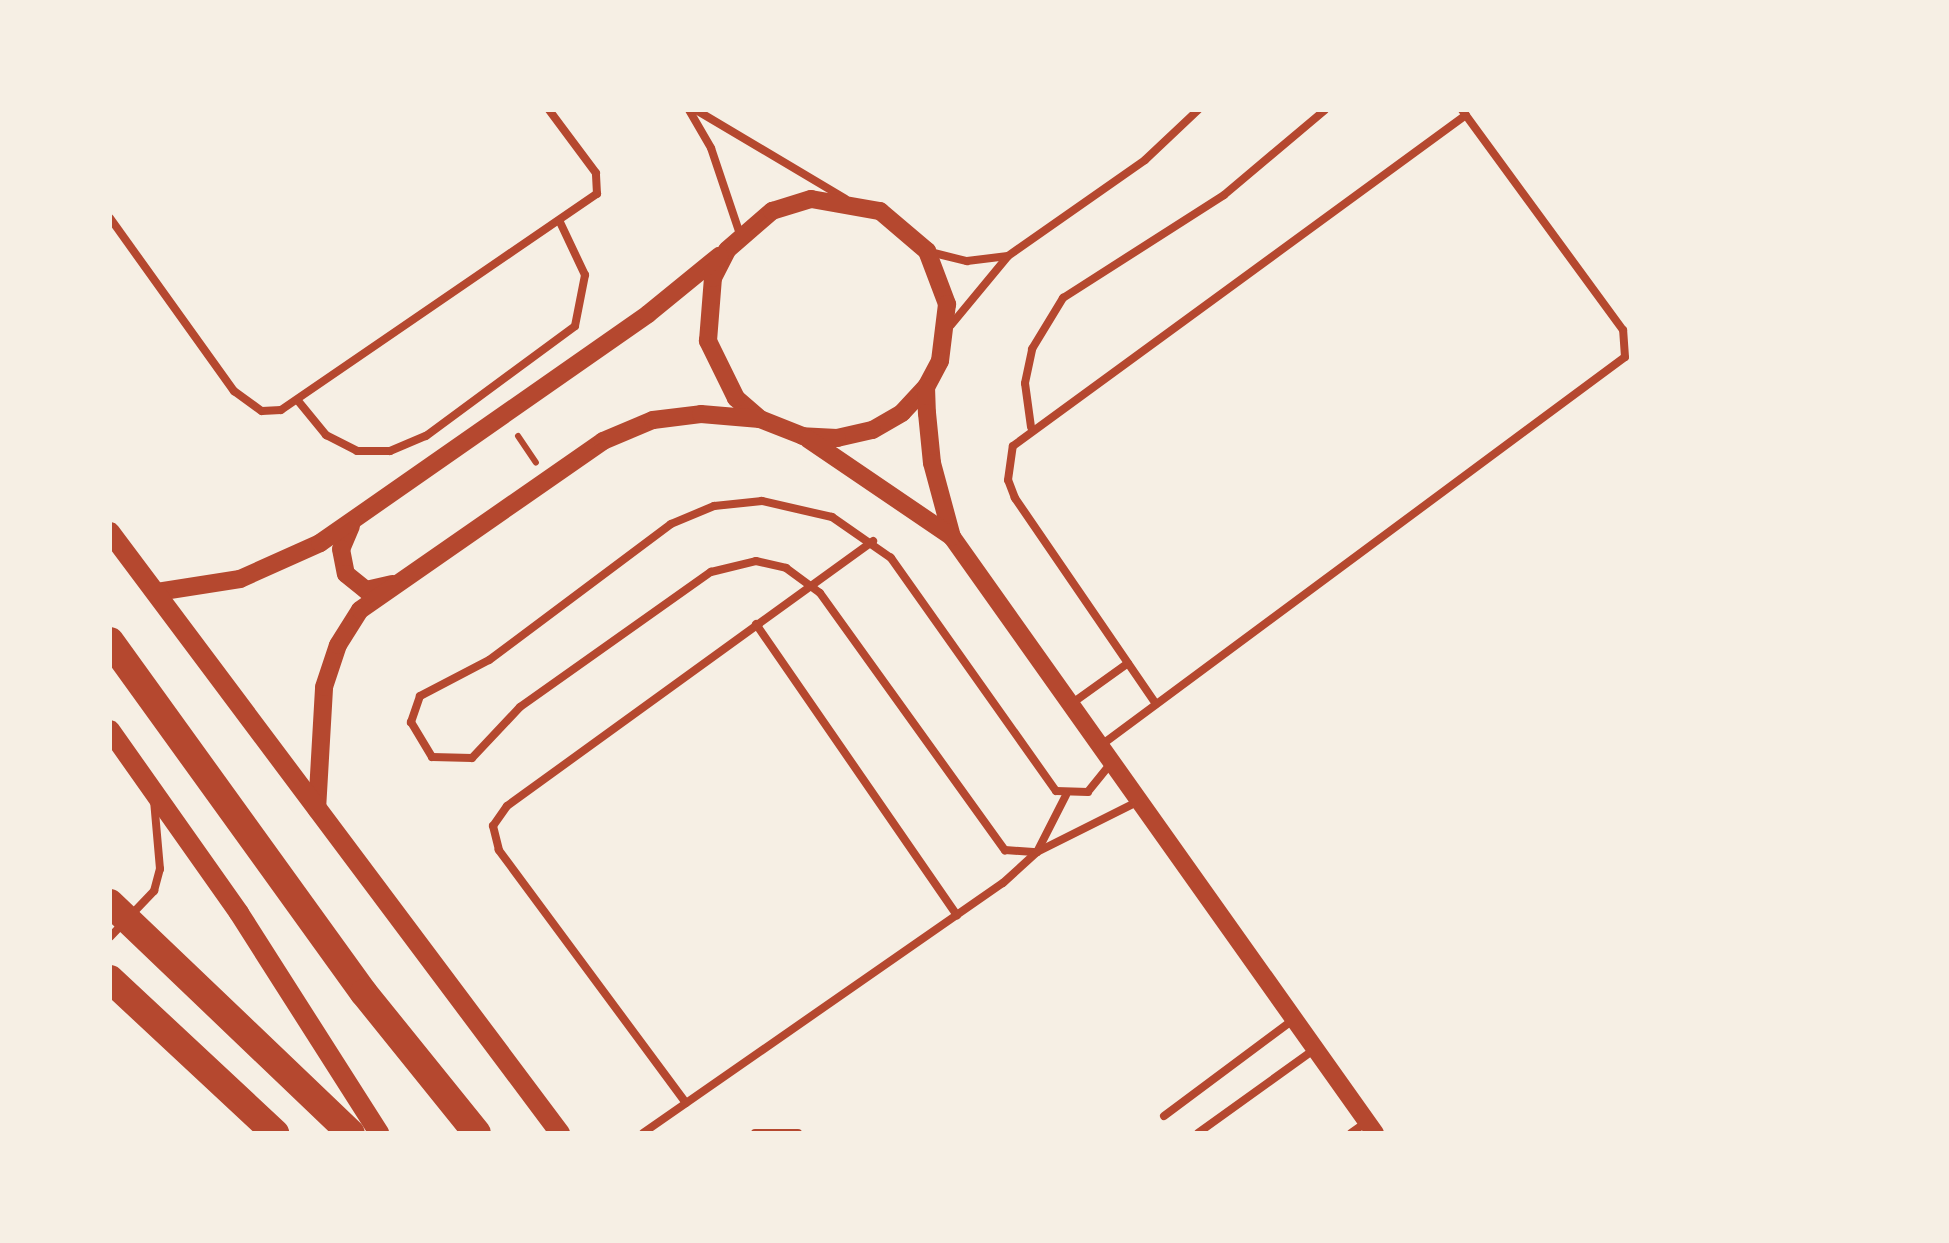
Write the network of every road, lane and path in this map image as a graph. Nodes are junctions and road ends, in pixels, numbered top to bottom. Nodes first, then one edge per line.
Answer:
1 (549, 110) edge
2 (692, 110) edge
3 (1198, 110) edge
4 (1326, 110) edge
5 (1464, 113) edge
6 (850, 201) junction
7 (110, 218) edge
8 (560, 222) junction
9 (740, 234) junction
10 (728, 250) junction
11 (927, 251) junction
12 (1008, 256) junction
13 (947, 332) junction
14 (926, 387) junction
15 (486, 393) junction
16 (300, 402) junction
17 (502, 414) junction
18 (760, 419) junction
19 (1030, 427) junction
20 (803, 436) junction
21 (546, 476) junction
22 (355, 522) junction
23 (110, 532) edge
24 (952, 537) junction
25 (873, 541) junction
26 (400, 582) junction
27 (812, 585) junction
28 (156, 592) junction
29 (756, 624) junction
30 (110, 641) edge
31 (1128, 663) junction
32 (1071, 704) junction
33 (1156, 704) junction
34 (110, 730) edge
35 (1100, 746) junction
36 (1112, 762) junction
37 (152, 787) junction
38 (1066, 795) junction
39 (1140, 801) junction
40 (317, 810) junction
41 (1036, 852) junction
42 (110, 903) edge
43 (957, 915) junction
44 (110, 936) edge
45 (110, 979) edge
46 (1294, 1019) junction
47 (1315, 1049) junction
48 (686, 1103) junction
49 (1164, 1116) dead end
50 (1371, 1127) edge
51 (276, 1133) edge
52 (351, 1133) edge
53 (379, 1133) edge
54 (478, 1133) edge
55 (560, 1133) edge
56 (644, 1133) edge
57 (755, 1133) edge
58 (798, 1133) edge
59 (1198, 1133) edge
60 (1351, 1133) edge

1 - 8 lane
2 - 6 lane
2 - 9 lane
3 - 12 lane
4 - 19 lane
5 - 19 lane
5 - 33 lane
6 - 9 street
6 - 11 street
7 - 16 lane
8 - 15 lane
8 - 16 lane
9 - 10 street
10 - 17 street
10 - 18 street
11 - 12 lane
11 - 13 street
12 - 13 lane
13 - 14 street
14 - 20 street
14 - 24 street
15 - 16 lane
15 - 17 lane
17 - 21 path
17 - 22 street
18 - 20 street
18 - 21 street
19 - 31 lane
20 - 24 street
21 - 26 street
22 - 26 street
22 - 28 street
23 - 28 main road
24 - 32 street
25 - 27 lane
25 - 27 lane
25 - 38 lane
26 - 40 street
27 - 29 lane
27 - 41 lane
28 - 40 main road
29 - 43 lane
29 - 48 lane
30 - 54 highway
31 - 32 lane
31 - 33 lane
32 - 35 street
33 - 35 lane
34 - 37 main road
35 - 36 street
36 - 38 lane
36 - 39 street
37 - 44 lane
37 - 53 main road
38 - 41 lane
39 - 41 lane
39 - 46 street
40 - 55 main road
41 - 43 lane
42 - 52 highway
43 - 48 lane
45 - 51 highway
46 - 47 street
46 - 49 lane
47 - 50 street
47 - 59 lane
48 - 56 lane
50 - 60 lane
57 - 58 lane

